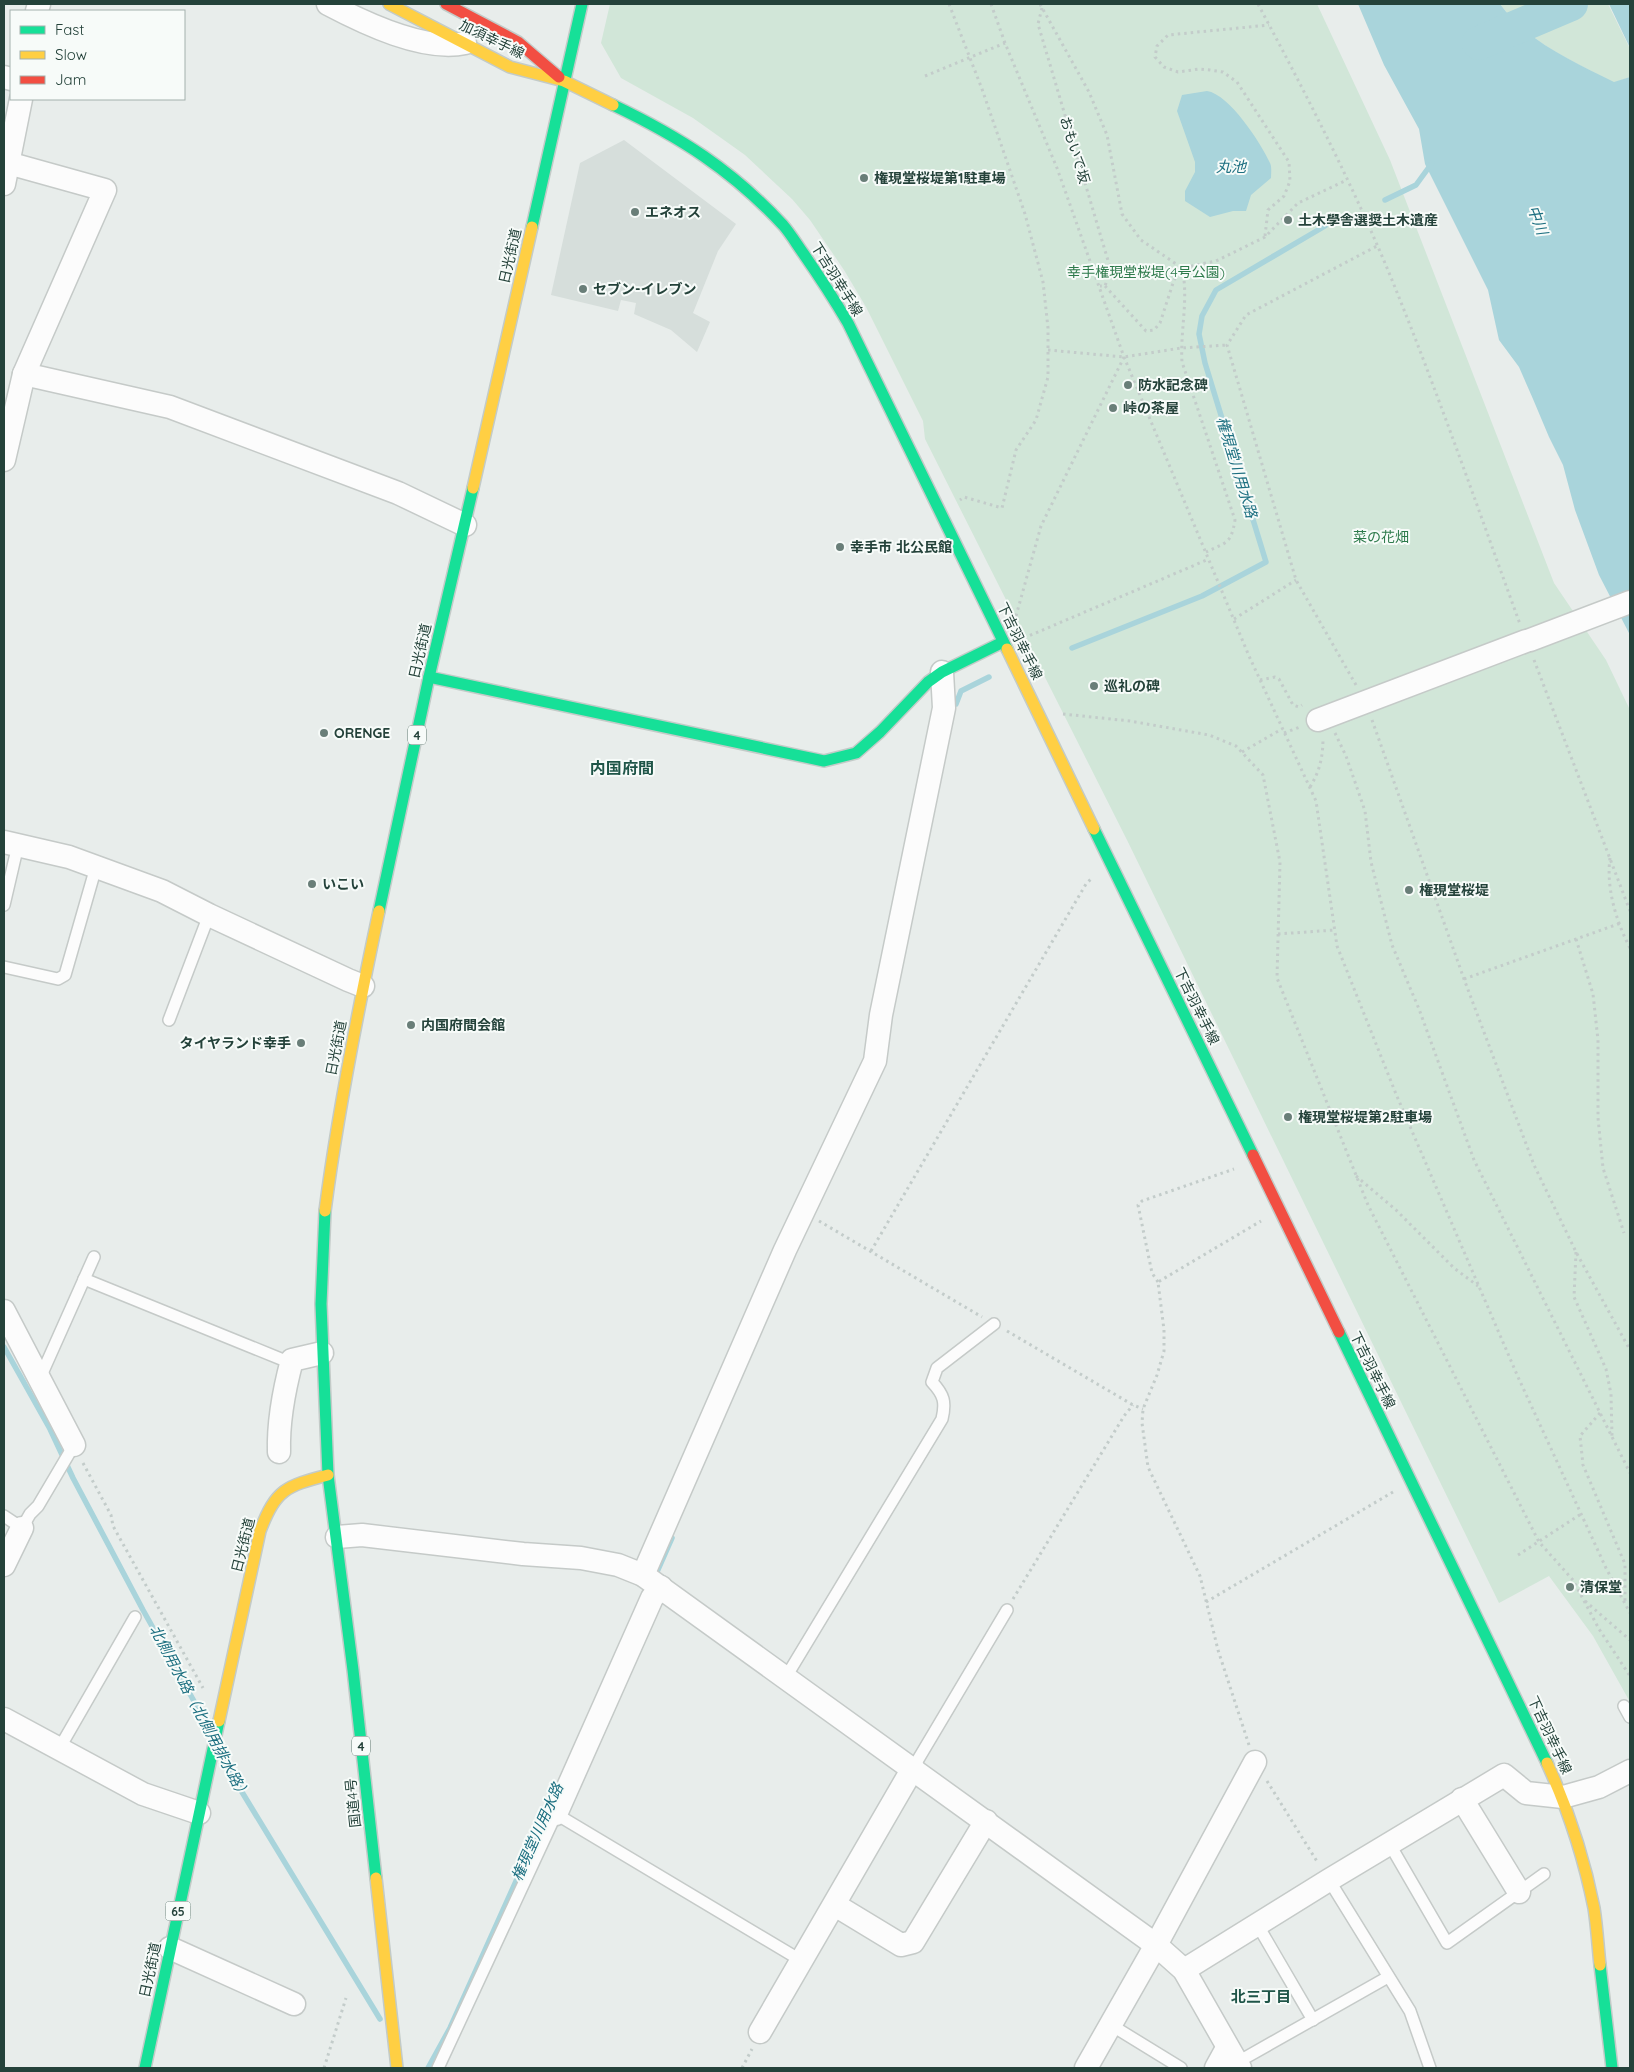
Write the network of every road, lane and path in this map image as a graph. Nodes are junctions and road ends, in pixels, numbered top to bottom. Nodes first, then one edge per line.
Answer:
1 (328, 4) edge
2 (390, 4) edge
3 (446, 4) edge
4 (582, 4) edge
5 (948, 4) edge
6 (991, 4) edge
7 (1258, 4) edge
8 (1041, 6) edge
9 (1269, 25) junction
10 (465, 43) junction
11 (1005, 43) junction
12 (969, 58) junction
13 (925, 76) dead end
14 (564, 82) junction
15 (21, 100) edge
16 (6, 174) edge
17 (1347, 180) junction
18 (1265, 237) junction
19 (1377, 246) junction
20 (1182, 268) junction
21 (1100, 286) junction
22 (1105, 286) junction
23 (1227, 345) junction
24 (1181, 348) junction
25 (1048, 350) junction
26 (1124, 357) junction
27 (24, 374) junction
28 (4, 460) edge
29 (954, 504) dead end
30 (465, 525) junction
31 (1206, 552) junction
32 (1209, 559) junction
33 (1296, 580) junction
34 (1630, 602) edge
35 (1234, 619) junction
36 (1014, 623) dead end
37 (1022, 639) dead end
38 (1528, 640) junction
39 (1004, 642) junction
40 (942, 672) junction
41 (429, 677) junction
42 (1260, 680) junction
43 (1365, 702) junction
44 (1057, 713) dead end
45 (1318, 715) junction
46 (1282, 729) junction
47 (1242, 752) junction
48 (1310, 787) junction
49 (11, 843) edge
50 (1610, 857) junction
51 (1112, 864) junction
52 (96, 867) junction
53 (4, 905) edge
54 (1630, 912) edge
55 (209, 915) junction
56 (1620, 924) junction
57 (1335, 930) junction
58 (1278, 934) junction
59 (1576, 939) junction
60 (1630, 948) edge
61 (4, 967) edge
62 (1464, 979) junction
63 (363, 986) junction
64 (168, 1020) dead end
65 (1256, 1162) junction
66 (1356, 1176) junction
67 (1279, 1211) junction
68 (803, 1212) junction
69 (1624, 1233) dead end
70 (871, 1252) junction
71 (1576, 1252) junction
72 (94, 1257) dead end
73 (84, 1279) junction
74 (1158, 1282) junction
75 (1479, 1286) junction
76 (4, 1311) edge
77 (994, 1324) junction
78 (1630, 1350) edge
79 (322, 1353) junction
80 (292, 1360) junction
81 (39, 1380) junction
82 (1133, 1405) junction
83 (1143, 1409) junction
84 (1600, 1413) junction
85 (1612, 1438) junction
86 (72, 1449) joint
87 (279, 1452) dead end
88 (84, 1465) dead end
89 (1630, 1473) edge
90 (328, 1475) junction
91 (1411, 1482) junction
92 (1581, 1514) junction
93 (13, 1522) edge
94 (337, 1537) junction
95 (1539, 1542) junction
96 (1518, 1554) dead end
97 (4, 1565) edge
98 (652, 1581) junction
99 (1584, 1601) junction
100 (1206, 1602) junction
101 (1625, 1603) junction
102 (1007, 1610) joint
103 (1630, 1613) edge
104 (135, 1616) dead end
105 (1630, 1640) edge
106 (1630, 1676) edge
107 (786, 1677) junction
108 (207, 1694) dead end
109 (1624, 1706) dead end
110 (1630, 1717) edge
111 (4, 1719) edge
112 (60, 1749) junction
113 (1255, 1762) junction
114 (913, 1768) junction
115 (1630, 1771) edge
116 (1563, 1797) junction
117 (1462, 1800) junction
118 (199, 1813) junction
119 (556, 1814) junction
120 (986, 1821) junction
121 (1389, 1843) junction
122 (1544, 1874) dead end
123 (1329, 1880) junction
124 (1519, 1892) junction
125 (835, 1906) junction
126 (1257, 1924) junction
127 (1156, 1945) junction
128 (170, 1948) junction
129 (802, 1961) junction
130 (1184, 1970) junction
131 (1388, 1977) junction
132 (346, 1998) dead end
133 (294, 2004) dead end
134 (1313, 2020) junction
135 (1111, 2025) junction
136 (760, 2032) dead end
137 (1230, 2062) edge
138 (145, 2068) edge
139 (324, 2068) edge
140 (397, 2068) edge
141 (438, 2068) edge
142 (1086, 2068) edge
143 (1181, 2068) edge
144 (1430, 2068) edge
145 (1612, 2068) edge

1 - 10 street
2 - 10 main road, 加須幸手線
3 - 14 main road, 加須幸手線
4 - 14 main road, 日光街道 / 4
5 - 12 path
6 - 11 path
7 - 9 path
8 - 20 path
8 - 22 path, おもいで坂
9 - 17 path
9 - 18 path
10 - 14 main road, 加須幸手線
11 - 12 path
11 - 21 path
12 - 13 path
12 - 25 path
14 - 30 main road, 日光街道 / 4
14 - 39 main road, 下吉羽幸手線
15 - 16 street
16 - 27 street
17 - 18 path
17 - 19 path
18 - 20 path
19 - 23 path
19 - 38 path
20 - 22 path
20 - 24 path
21 - 22 path
21 - 26 path
23 - 24 path
23 - 33 path
24 - 26 path
24 - 31 path
25 - 26 path
25 - 29 path
26 - 31 path
26 - 36 path
27 - 28 street
27 - 30 street
30 - 41 main road, 日光街道 / 4
31 - 32 path
32 - 35 path
32 - 37 path
33 - 35 path
33 - 43 path
34 - 38 street
35 - 42 path
38 - 43 street
38 - 50 path
39 - 40 main road
39 - 51 main road, 下吉羽幸手線
40 - 41 main road
40 - 68 street
41 - 63 main road, 日光街道 / 4
42 - 45 path
42 - 46 path
43 - 45 street
43 - 62 path
44 - 47 path
45 - 48 path
45 - 84 path
46 - 47 path
46 - 48 path
47 - 58 path
48 - 57 path
49 - 52 street
49 - 53 lane
50 - 54 path
50 - 56 path
51 - 65 main road, 下吉羽幸手線
51 - 70 path
52 - 55 street
52 - 61 lane
55 - 63 street
55 - 64 lane
56 - 59 path
56 - 60 path
57 - 58 path
57 - 75 path
58 - 66 path
59 - 62 path
59 - 69 path
62 - 71 path
63 - 79 main road, 日光街道 / 4
65 - 67 main road, 下吉羽幸手線
65 - 74 path
66 - 75 path
66 - 95 path
67 - 74 path
67 - 91 main road, 下吉羽幸手線
68 - 70 path
68 - 98 street
70 - 77 path
71 - 78 path
71 - 85 path
72 - 73 lane
73 - 80 lane
73 - 81 lane
74 - 83 path
75 - 92 path
76 - 81 street
77 - 82 path
77 - 107 lane
79 - 80 street
79 - 90 main road, 日光街道 / 4
80 - 87 street
81 - 86 street
82 - 83 path
82 - 102 path
83 - 100 path
84 - 85 path
84 - 101 path
85 - 89 path
86 - 93 lane
88 - 108 path
90 - 94 main road, 国道4号 / 4
90 - 118 main road, 日光街道 / 65
91 - 100 path
91 - 116 main road, 下吉羽幸手線
92 - 95 path
92 - 101 path
93 - 97 street
94 - 98 street
94 - 140 main road, 国道4号 / 4
95 - 96 path
95 - 99 path
98 - 107 street
98 - 119 street
99 - 105 path
99 - 106 path
100 - 113 path
101 - 103 path
102 - 114 lane
104 - 112 lane
107 - 114 street
109 - 110 lane
111 - 112 street
112 - 118 street
113 - 123 path
113 - 127 street
114 - 120 street
114 - 125 street
115 - 116 street
116 - 117 street
116 - 145 main road, 下吉羽幸手線
117 - 121 street
117 - 124 street
118 - 128 main road, 日光街道 / 65
119 - 129 lane
119 - 141 lane
120 - 125 street
120 - 127 street
121 - 123 street
121 - 124 lane
122 - 124 lane
123 - 126 street
123 - 131 lane
125 - 129 street
126 - 130 street
126 - 134 lane
127 - 130 street
127 - 135 street
128 - 133 street
128 - 138 main road, 日光街道 / 65
129 - 136 street
130 - 137 street
131 - 134 lane
131 - 144 lane
132 - 139 path
134 - 137 lane
135 - 142 street
135 - 143 lane

